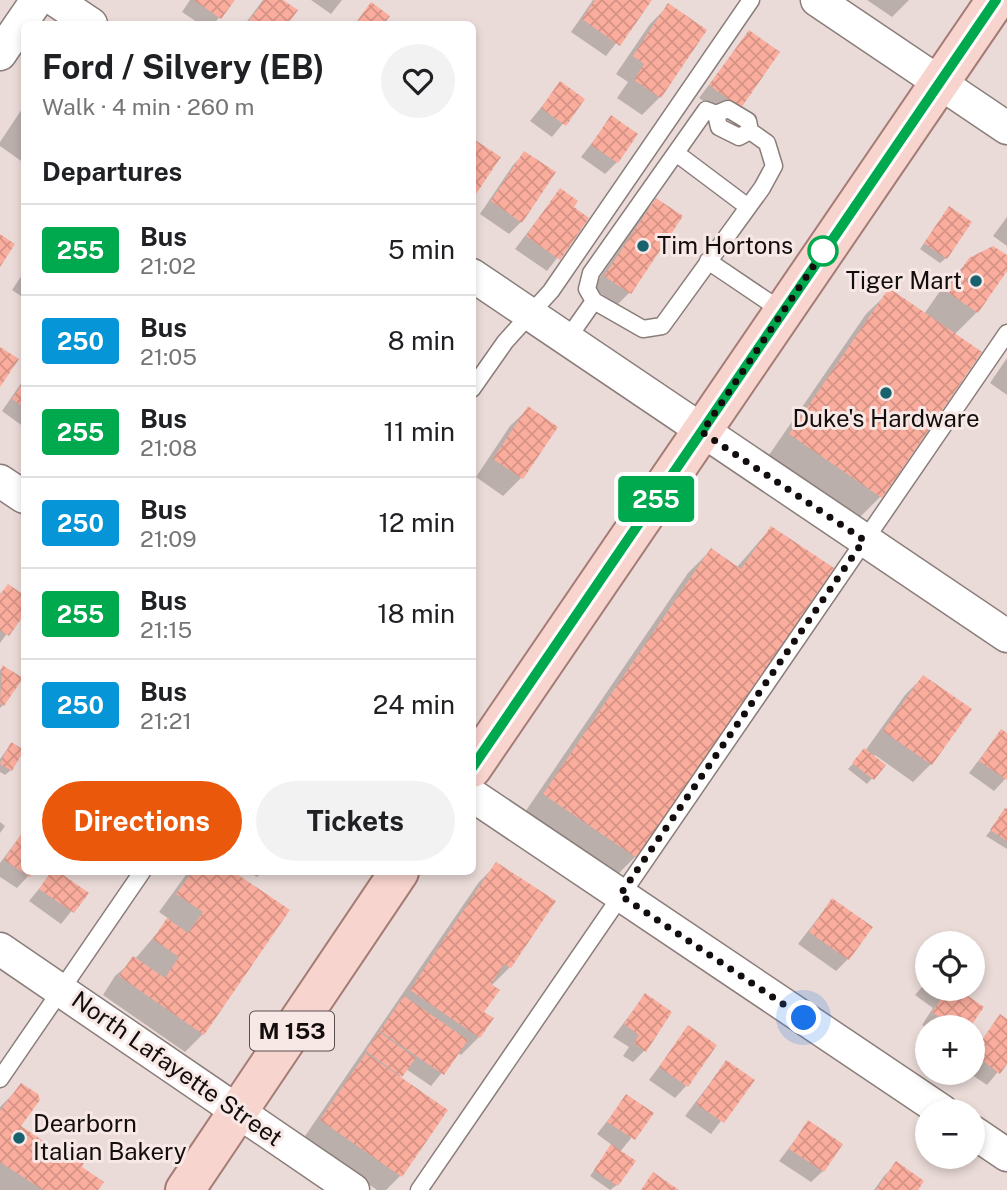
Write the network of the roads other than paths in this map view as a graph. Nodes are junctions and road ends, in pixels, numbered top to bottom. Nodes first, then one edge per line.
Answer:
1 (37, 0) edge
2 (55, 0) edge
3 (751, 0) edge
4 (817, 0) edge
5 (996, 0) edge
6 (23, 21) edge
7 (86, 21) edge
8 (21, 23) edge
9 (0, 54) edge
10 (940, 83) junction
11 (664, 126) junction
12 (1007, 128) edge
13 (680, 147) junction
14 (747, 207) junction
15 (708, 261) junction
16 (476, 278) edge
17 (594, 300) junction
18 (782, 311) junction
19 (531, 313) junction
20 (1007, 333) edge
21 (568, 338) junction
22 (476, 383) edge
23 (702, 432) junction
24 (0, 481) edge
25 (21, 495) edge
26 (864, 540) junction
27 (1007, 636) edge
28 (476, 762) edge
29 (476, 798) edge
30 (140, 875) edge
31 (397, 875) edge
32 (620, 895) junction
33 (0, 949) edge
34 (61, 989) junction
35 (0, 1079) edge
36 (924, 1099) edge
37 (238, 1114) junction
38 (985, 1140) edge
39 (1007, 1155) edge
40 (185, 1190) edge
41 (353, 1190) edge
42 (419, 1190) edge

1 - 6 street
2 - 7 street
3 - 11 lane
4 - 10 street
5 - 10 main road
8 - 9 street
10 - 12 street
10 - 18 main road
11 - 13 lane
11 - 19 lane
13 - 14 lane
13 - 14 lane
13 - 17 lane
14 - 15 lane
15 - 17 lane
15 - 18 lane
16 - 19 street
17 - 21 lane
18 - 23 main road
19 - 21 street
19 - 22 lane
20 - 26 lane
21 - 23 street
23 - 26 street
23 - 28 main road
24 - 25 street
26 - 27 street
26 - 32 lane
29 - 32 street
30 - 34 lane
31 - 37 main road, M 153
32 - 36 street
32 - 42 lane
33 - 34 street, North Lafayette Street
34 - 35 lane
34 - 37 street, North Lafayette Street
37 - 40 main road, M 153
37 - 41 street, North Lafayette Street
38 - 39 street

